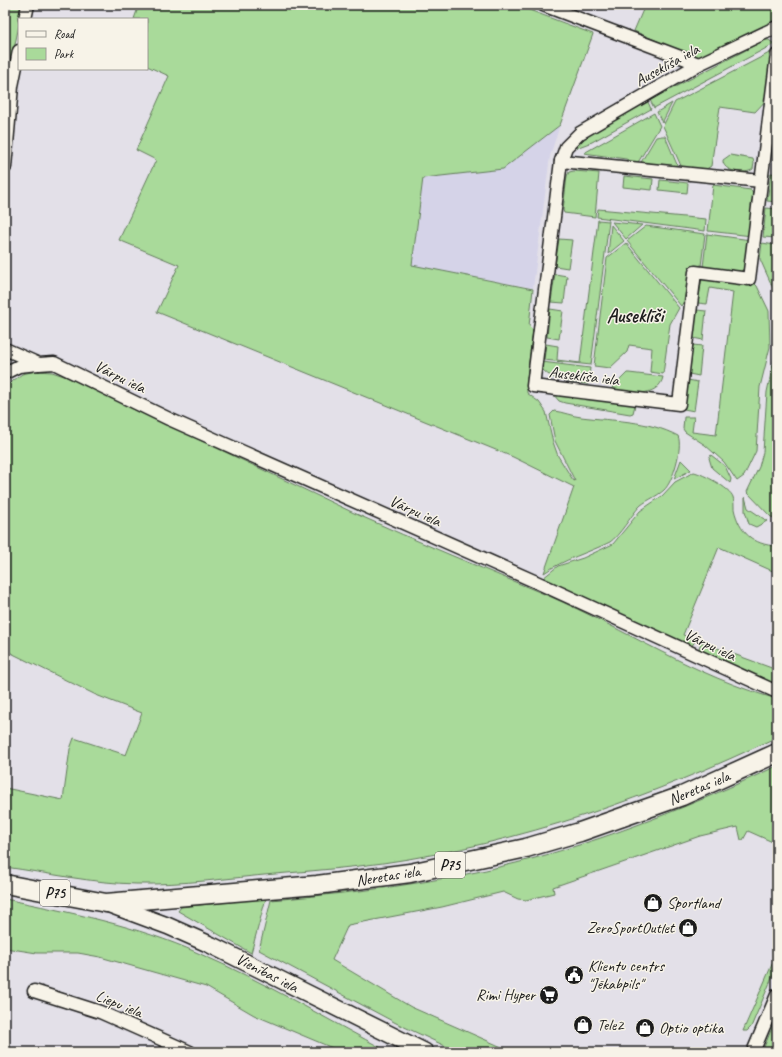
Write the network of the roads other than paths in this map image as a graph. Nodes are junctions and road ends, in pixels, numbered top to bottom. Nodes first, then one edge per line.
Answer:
1 (28, 5) edge
2 (543, 5) edge
3 (25, 18) edge
4 (777, 27) edge
5 (777, 55) edge
6 (18, 56) edge
7 (699, 64) junction
8 (561, 162) junction
9 (5, 167) edge
10 (761, 181) junction
11 (5, 349) edge
12 (39, 364) junction
13 (5, 373) edge
14 (777, 692) edge
15 (777, 753) edge
16 (5, 884) edge
17 (106, 903) junction
18 (34, 991) dead end
19 (777, 995) edge
20 (190, 1052) edge
21 (425, 1052) edge
22 (753, 1052) edge

1 - 3 street
2 - 7 street
4 - 7 street, Auseklīša iela
5 - 10 street, Auseklīša iela
6 - 9 street
7 - 8 street, Auseklīša iela
8 - 10 street
8 - 10 street, Auseklīša iela
11 - 12 street, Vārpu iela
12 - 13 street, Vārpu iela
12 - 14 street, Vārpu iela
15 - 17 main road, Neretas iela / P75
16 - 17 main road, Neretas iela / P75
17 - 21 main road, Vienības iela
18 - 20 street, Liepu iela
19 - 22 street

